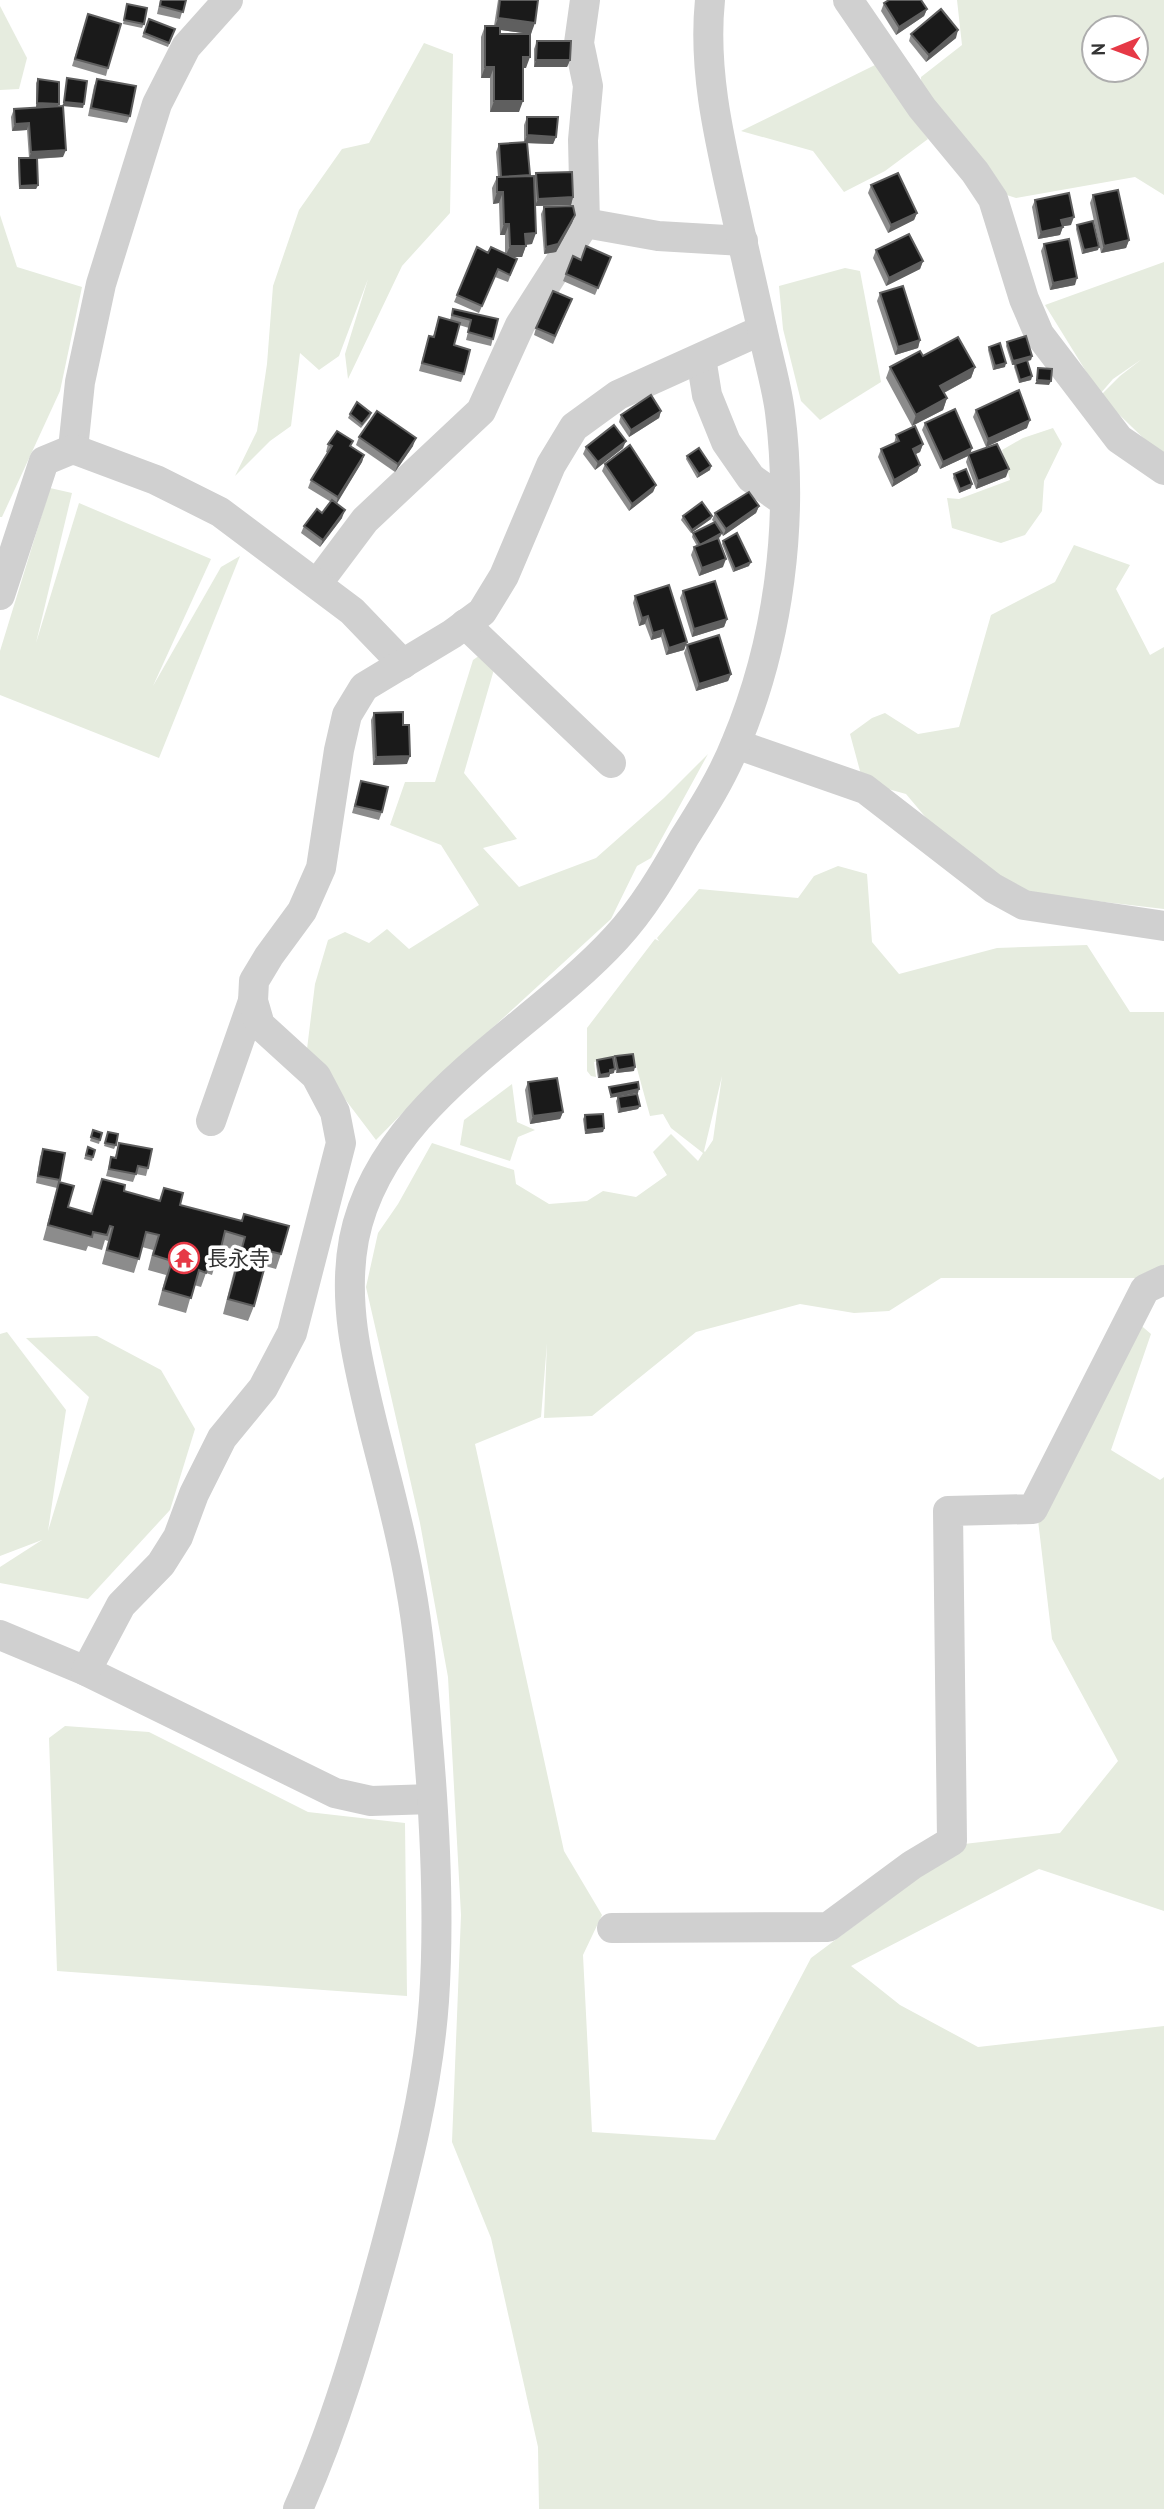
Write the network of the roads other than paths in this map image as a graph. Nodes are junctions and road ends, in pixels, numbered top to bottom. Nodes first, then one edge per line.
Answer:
1 (228, 0) edge
2 (585, 0) edge
3 (710, 0) edge
4 (849, 0) edge
5 (585, 223) junction
6 (743, 241) junction
7 (762, 330) junction
8 (701, 358) junction
9 (73, 449) junction
10 (1164, 470) edge
11 (785, 502) junction
12 (317, 584) junction
13 (1, 588) edge
14 (466, 624) junction
15 (403, 664) junction
16 (736, 744) junction
17 (611, 763) dead end
18 (1164, 926) edge
19 (253, 1001) junction
20 (211, 1121) dead end
21 (1164, 1280) edge
22 (0, 1635) edge
23 (86, 1671) junction
24 (432, 1799) junction
25 (612, 1928) dead end
26 (298, 2509) edge

1 - 9 street
2 - 5 street
3 - 6 street
4 - 10 street
5 - 6 street
5 - 12 street
6 - 7 street
7 - 8 street
7 - 11 street
8 - 11 street
8 - 14 street
9 - 12 street
9 - 13 street
11 - 16 street
12 - 15 street
14 - 15 street
14 - 17 street
15 - 19 street
16 - 18 street
16 - 24 street
19 - 20 street
19 - 23 street
21 - 25 street
22 - 23 street
23 - 24 street
24 - 26 street

